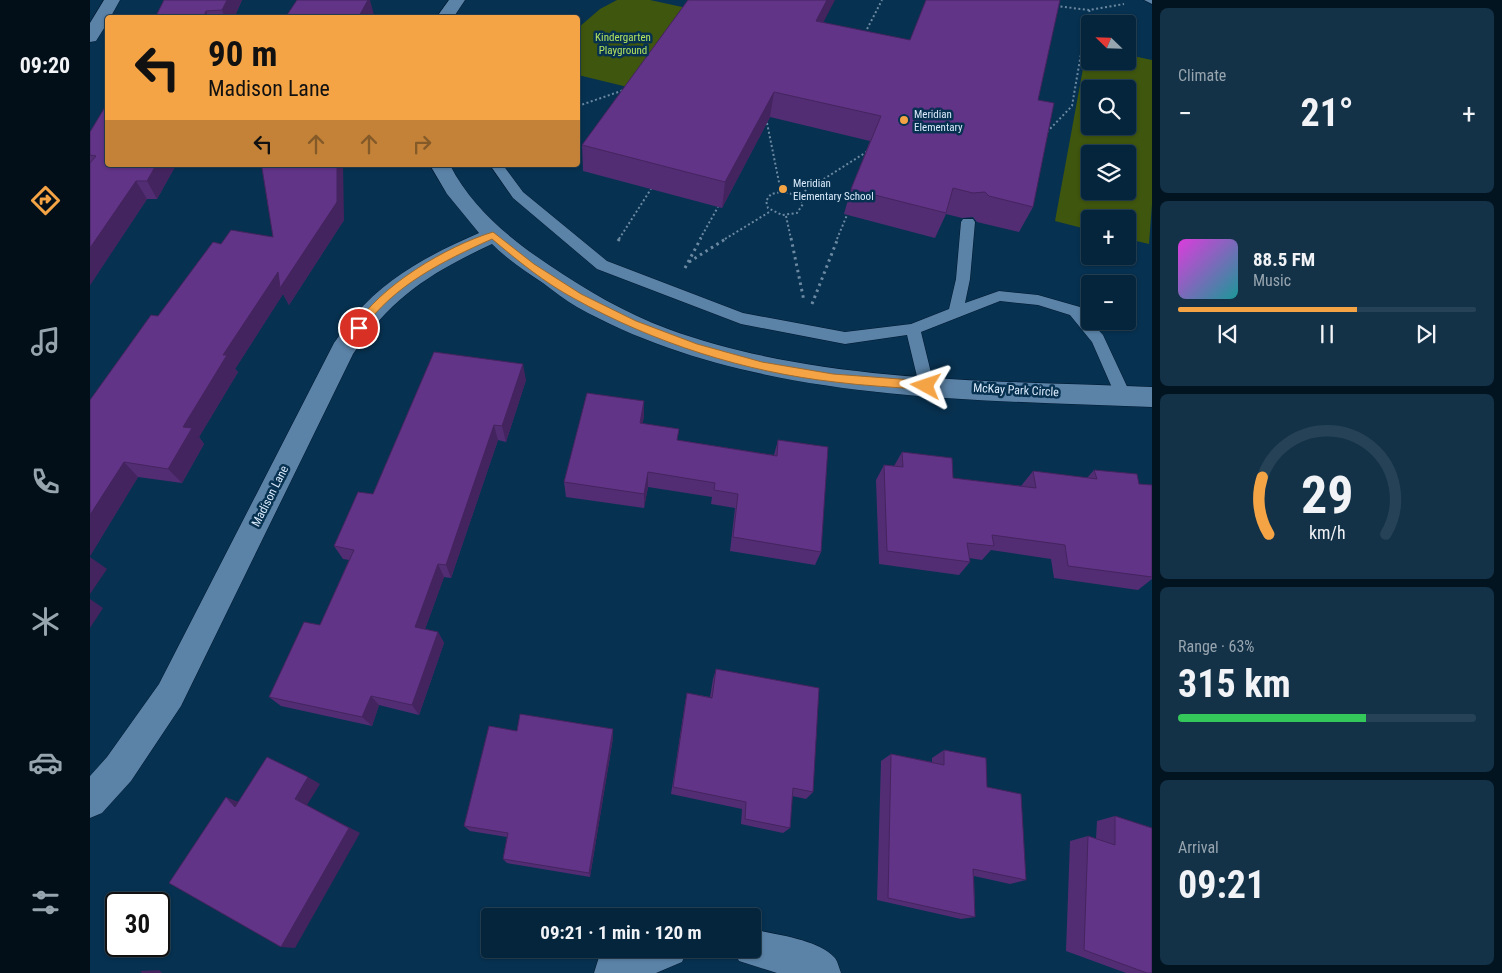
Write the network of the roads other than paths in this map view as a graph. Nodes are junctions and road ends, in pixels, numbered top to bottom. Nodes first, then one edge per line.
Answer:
1 (112, 0) edge
2 (457, 0) edge
3 (446, 15) edge
4 (90, 38) edge
5 (441, 167) edge
6 (497, 167) edge
7 (968, 222) dead end
8 (493, 235) junction
9 (956, 313) junction
10 (913, 329) junction
11 (926, 386) junction
12 (1123, 396) junction
13 (1152, 397) edge
14 (90, 801) edge
15 (761, 950) edge
16 (646, 958) edge
17 (613, 973) edge
18 (822, 973) edge

1 - 4 street
2 - 3 street
5 - 8 street, McKay Park Circle
6 - 10 lane
7 - 9 lane
8 - 11 street, McKay Park Circle
8 - 14 street, Madison Lane
9 - 10 lane
9 - 12 lane
10 - 11 lane
11 - 12 street, McKay Park Circle
12 - 13 street, McKay Park Circle
15 - 18 street
16 - 17 street

